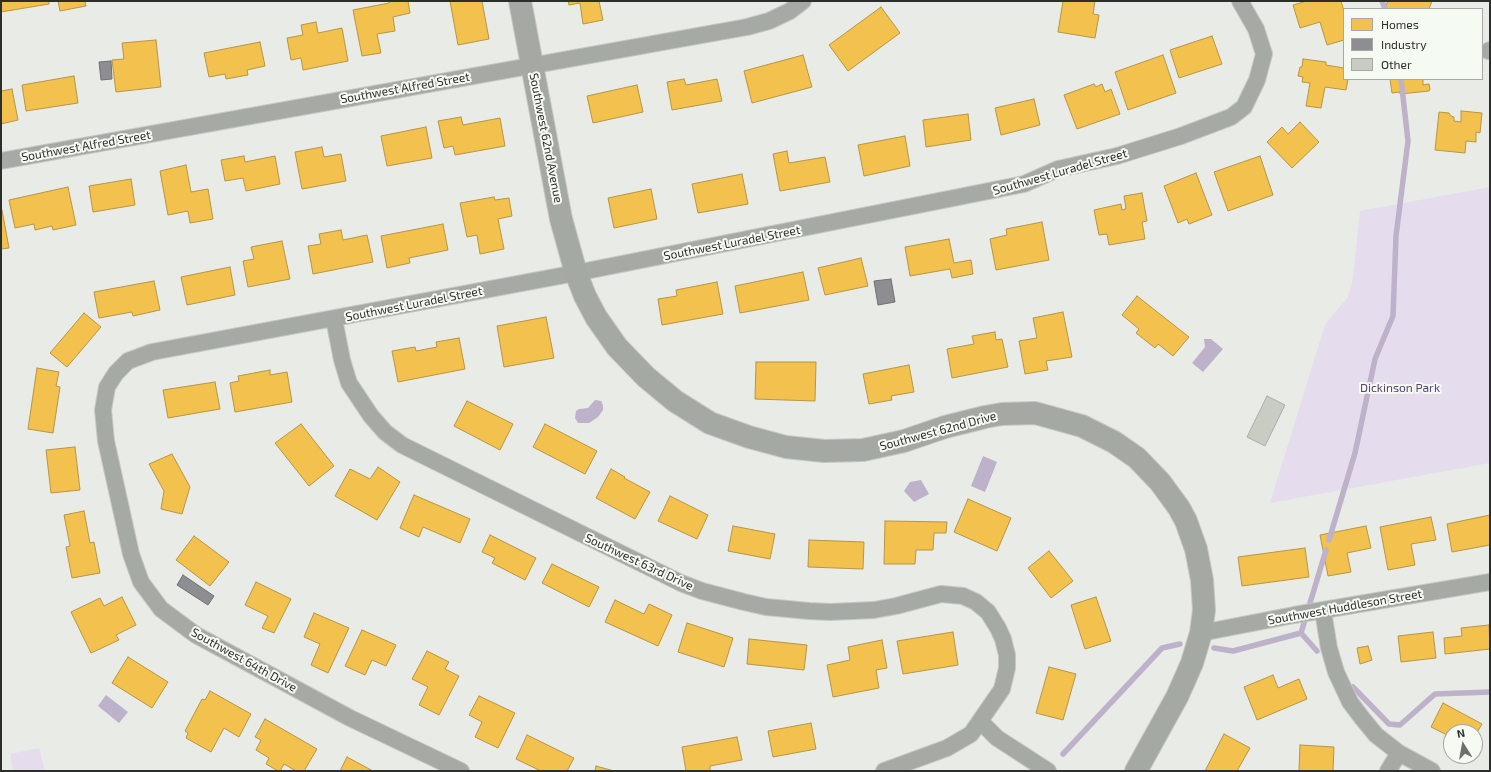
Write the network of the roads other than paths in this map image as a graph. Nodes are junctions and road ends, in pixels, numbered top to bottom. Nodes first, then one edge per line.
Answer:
1 (520, 1) edge
2 (803, 1) edge
3 (1240, 1) edge
4 (532, 65) junction
5 (1, 161) edge
6 (576, 273) junction
7 (334, 319) junction
8 (128, 361) joint
9 (1490, 582) edge
10 (1323, 611) junction
11 (1201, 633) junction
12 (980, 721) junction
13 (1399, 753) junction
14 (461, 771) edge
15 (884, 771) edge
16 (1048, 771) edge
17 (1136, 771) edge
18 (1388, 771) edge
19 (1432, 771) edge

1 - 4 street, Southwest 62nd Avenue
2 - 4 street, Southwest Alfred Street
3 - 6 street, Southwest Luradel Street
4 - 5 street, Southwest Alfred Street
4 - 6 street, Southwest 62nd Avenue
6 - 7 street, Southwest Luradel Street
6 - 11 street, Southwest 62nd Drive
7 - 8 street, Southwest Luradel Street
7 - 12 street, Southwest 63rd Drive
8 - 14 street, Southwest 64th Drive
9 - 10 street, Southwest Huddleson Street
10 - 11 street, Southwest Huddleson Street
10 - 13 street
11 - 17 street, Southwest 62nd Drive
12 - 15 street
12 - 16 street
13 - 18 street
13 - 19 street

